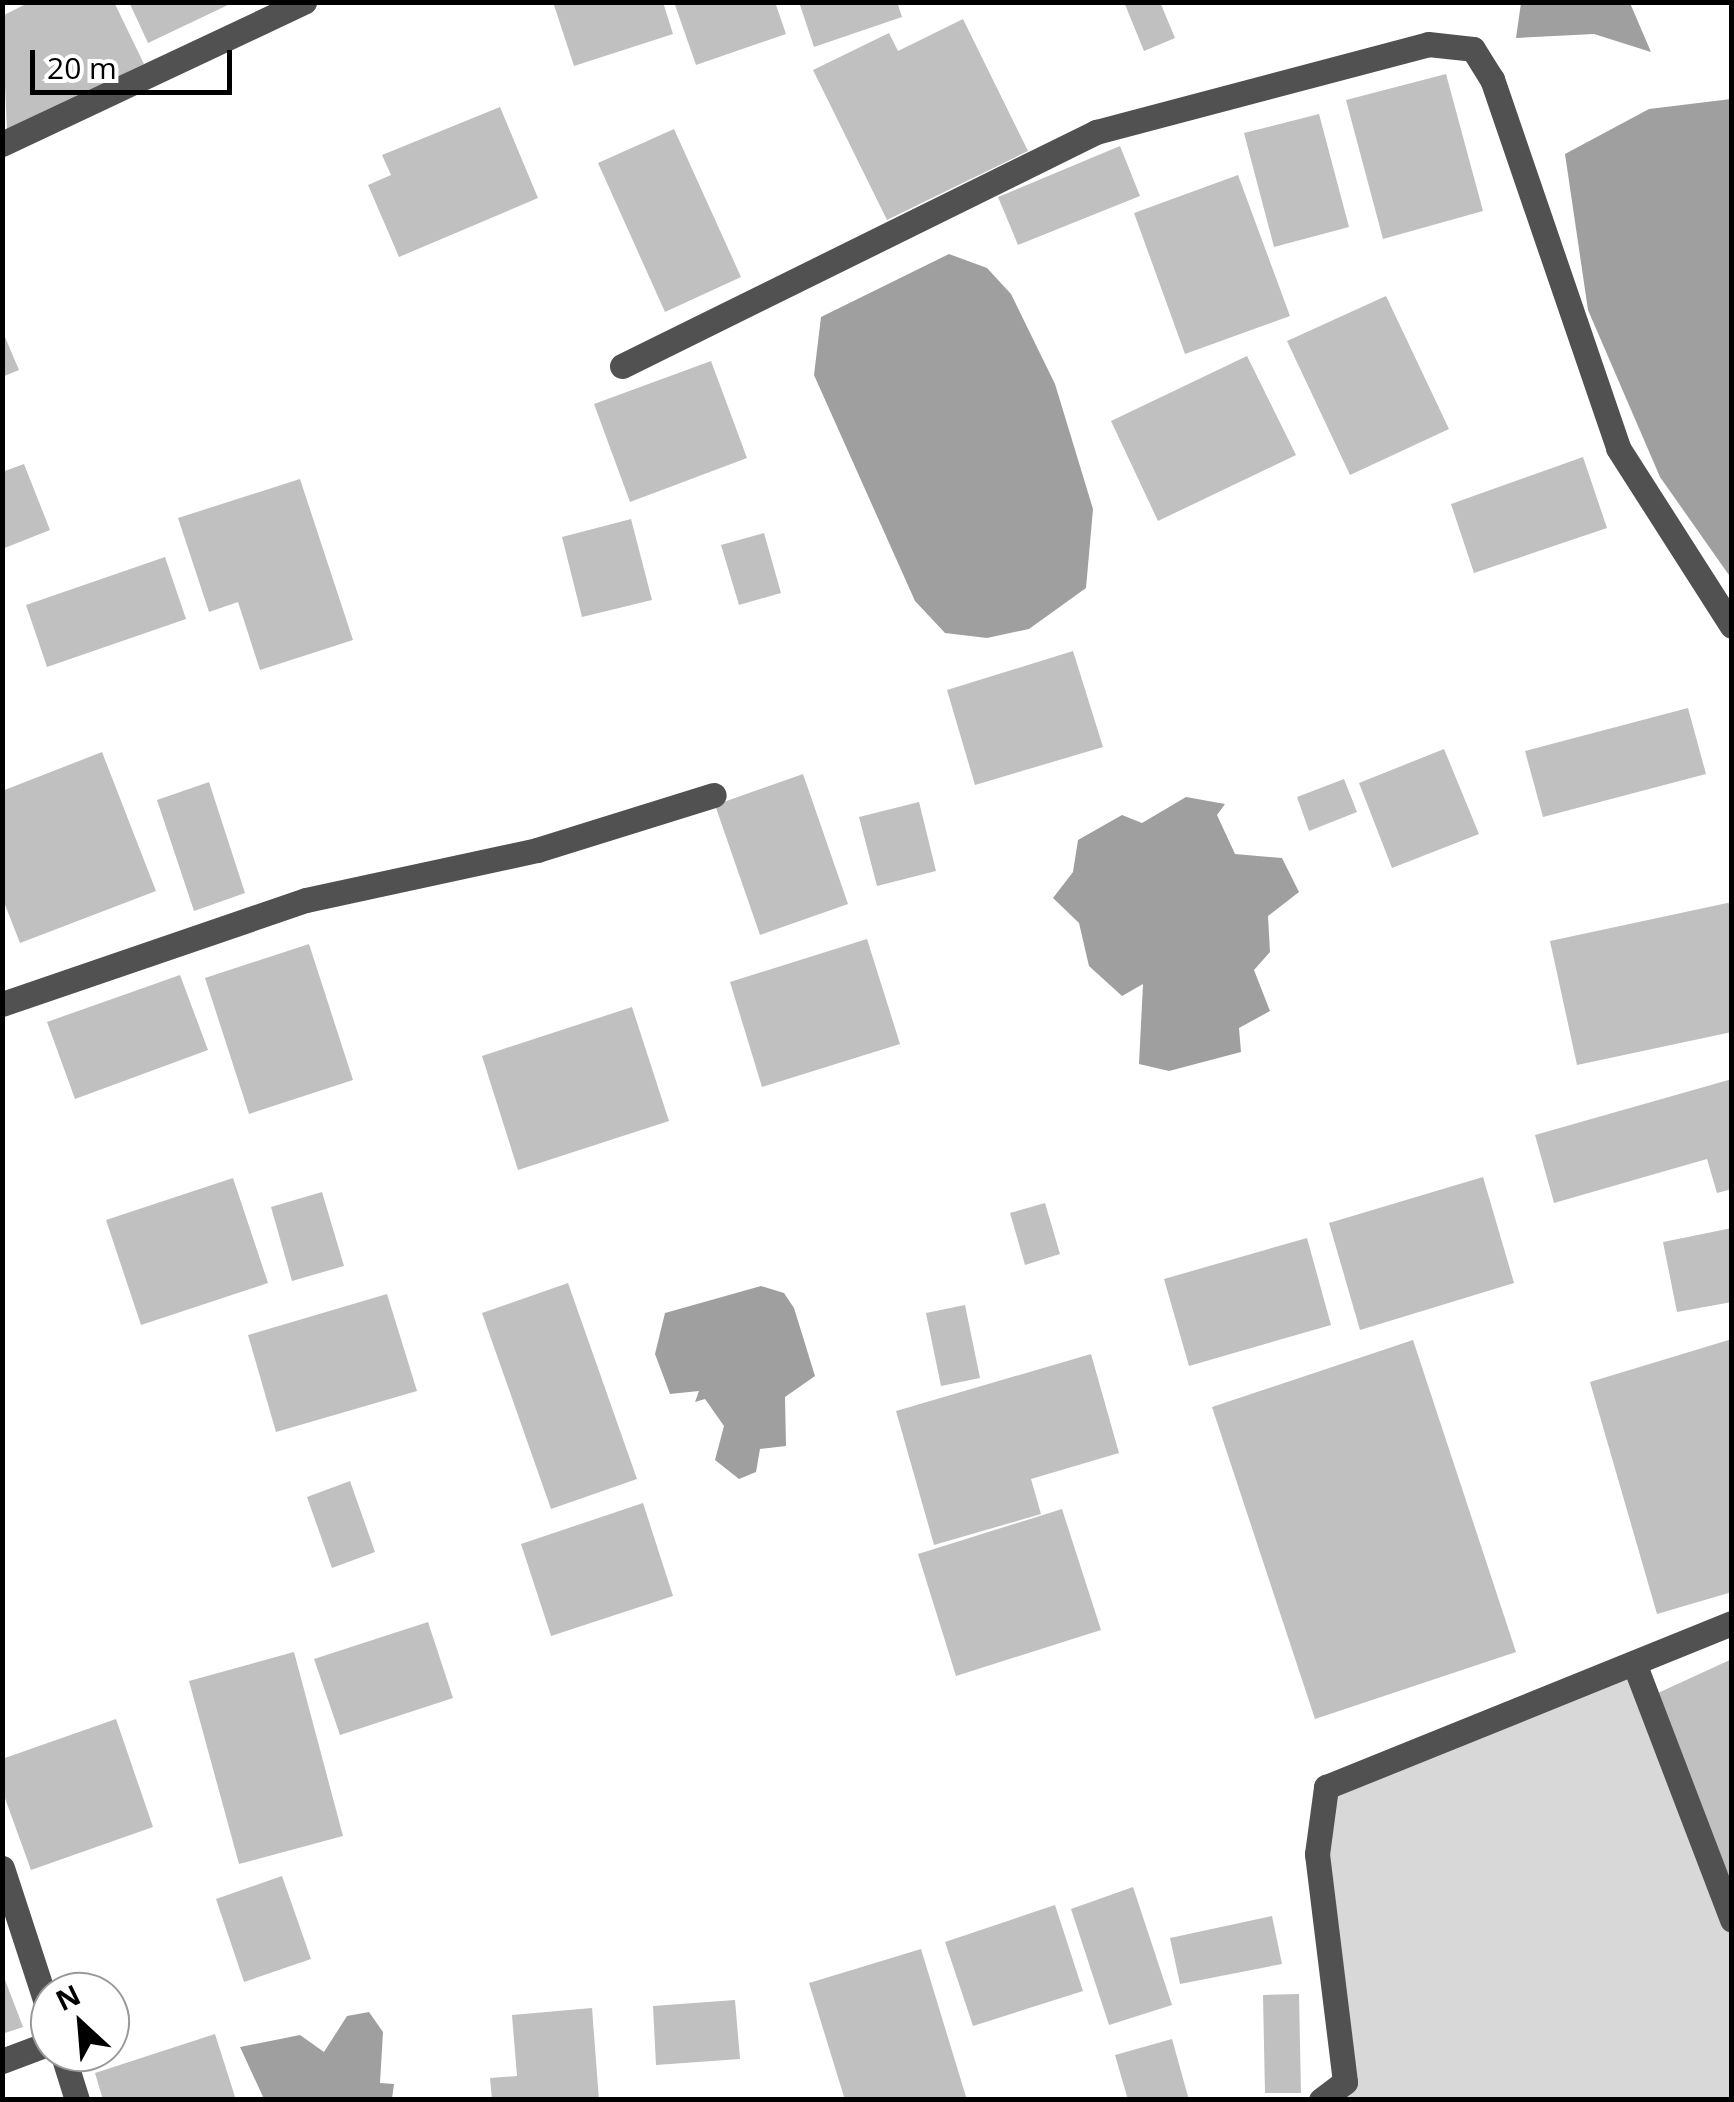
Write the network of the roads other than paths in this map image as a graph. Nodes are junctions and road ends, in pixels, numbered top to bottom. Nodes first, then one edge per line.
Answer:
1 (304, 2) edge
2 (2, 144) edge
3 (622, 366) dead end
4 (1732, 626) edge
5 (714, 795) dead end
6 (2, 1004) edge
7 (1732, 1622) edge
8 (1634, 1663) junction
9 (2, 1868) edge
10 (1732, 1920) edge
11 (36, 1972) edge
12 (30, 2050) edge
13 (2, 2061) edge
14 (69, 2072) edge
15 (78, 2100) edge
16 (1321, 2100) edge

1 - 2 street
3 - 4 street
5 - 6 street
7 - 8 street
8 - 10 street
8 - 16 street
9 - 11 street
12 - 13 street
14 - 15 street

